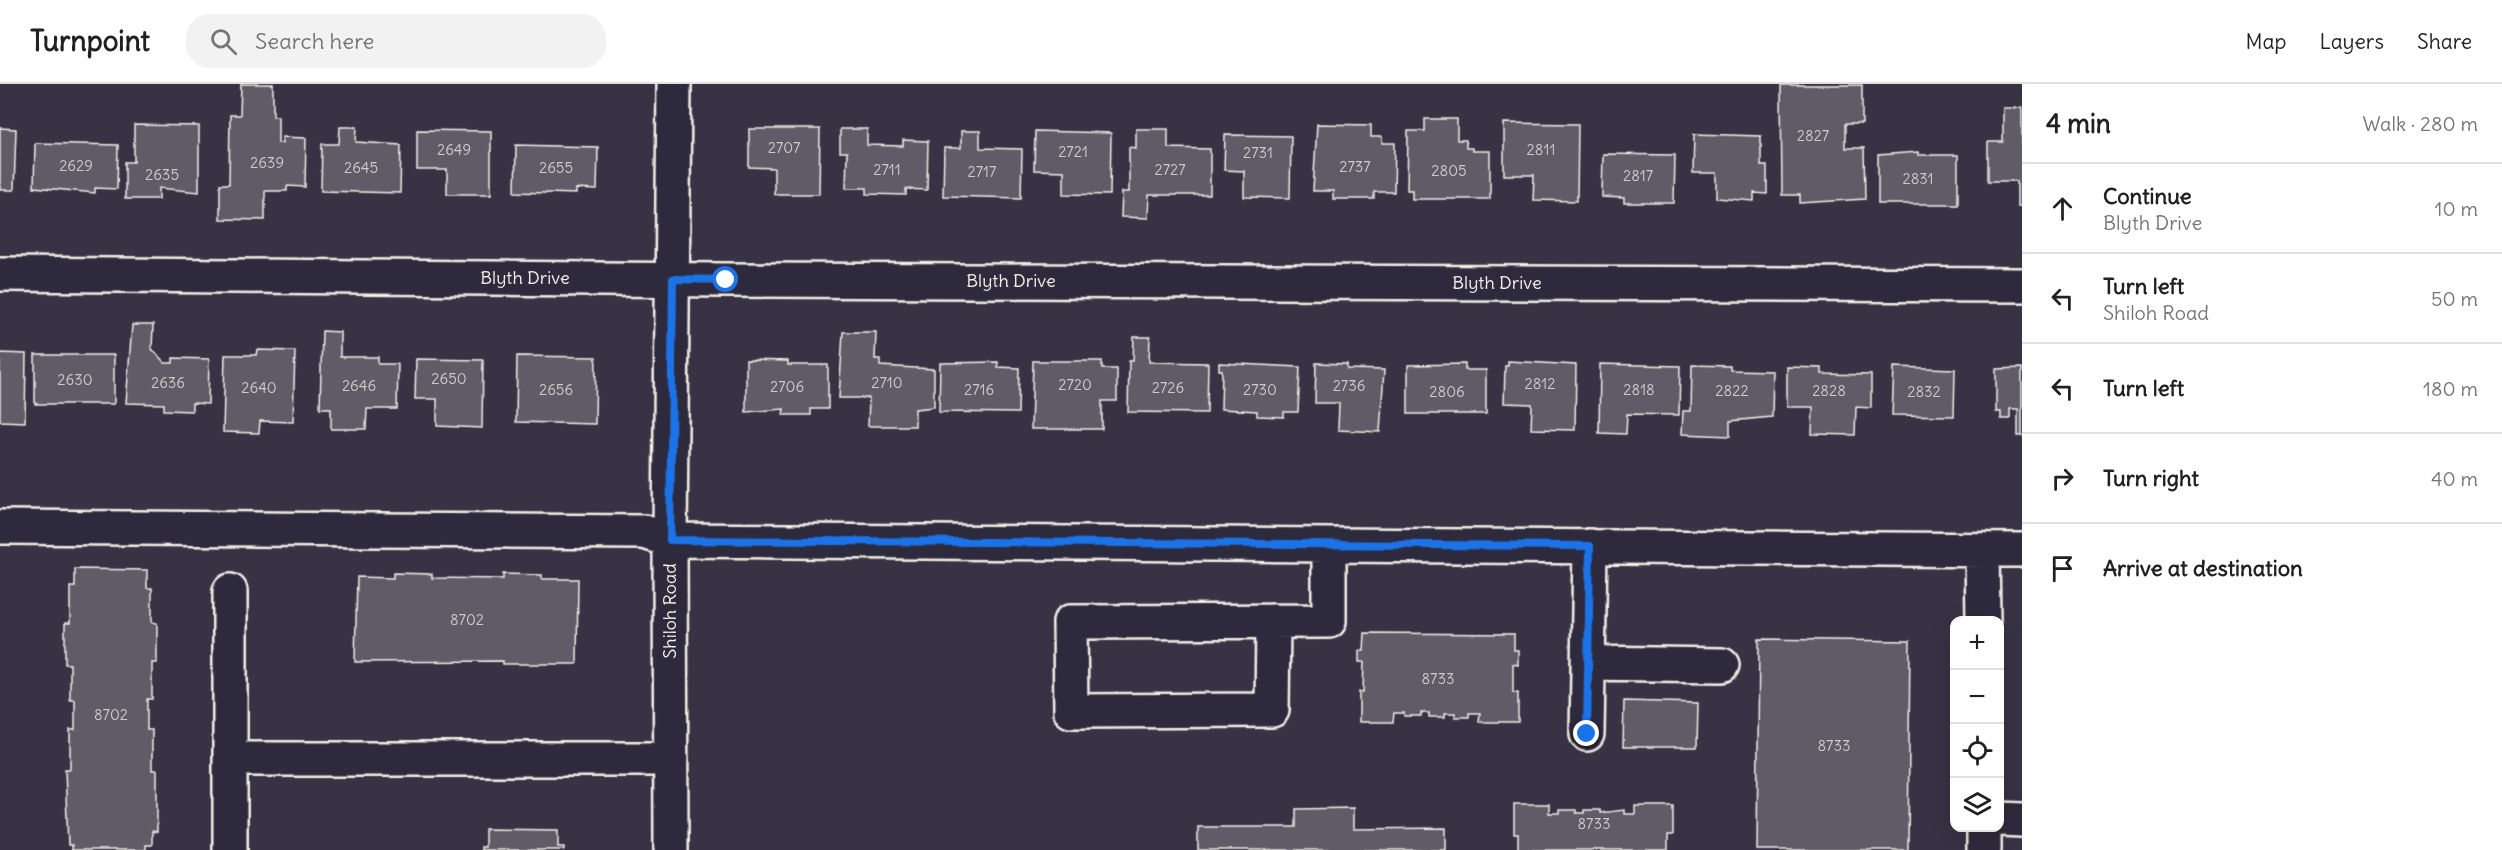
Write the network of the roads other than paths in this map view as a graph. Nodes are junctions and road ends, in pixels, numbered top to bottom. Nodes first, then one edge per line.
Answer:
1 (674, 84) edge
2 (0, 274) edge
3 (673, 279) junction
4 (2022, 285) edge
5 (0, 527) edge
6 (670, 540) junction
7 (1329, 545) junction
8 (1590, 546) junction
9 (1982, 550) junction
10 (2022, 550) edge
11 (230, 591) dead end
12 (1983, 616) edge
13 (1273, 621) junction
14 (1588, 663) junction
15 (1722, 665) dead end
16 (1587, 734) dead end
17 (231, 759) junction
18 (671, 759) junction
19 (2004, 819) edge
20 (2022, 820) edge
21 (1984, 832) edge
22 (230, 850) edge
23 (671, 850) edge
24 (1984, 850) edge

1 - 3 street, Shiloh Road
2 - 3 street, Blyth Drive
3 - 4 street, Blyth Drive
3 - 6 street, Shiloh Road
5 - 6 street
6 - 7 street
6 - 18 street, Shiloh Road
7 - 8 street
7 - 13 street
8 - 9 street
8 - 14 street
9 - 10 street
9 - 12 street
11 - 17 street
13 - 13 street
14 - 15 street
14 - 16 street
17 - 18 street
17 - 22 street
18 - 23 street, Shiloh Road
19 - 20 street
21 - 24 street

